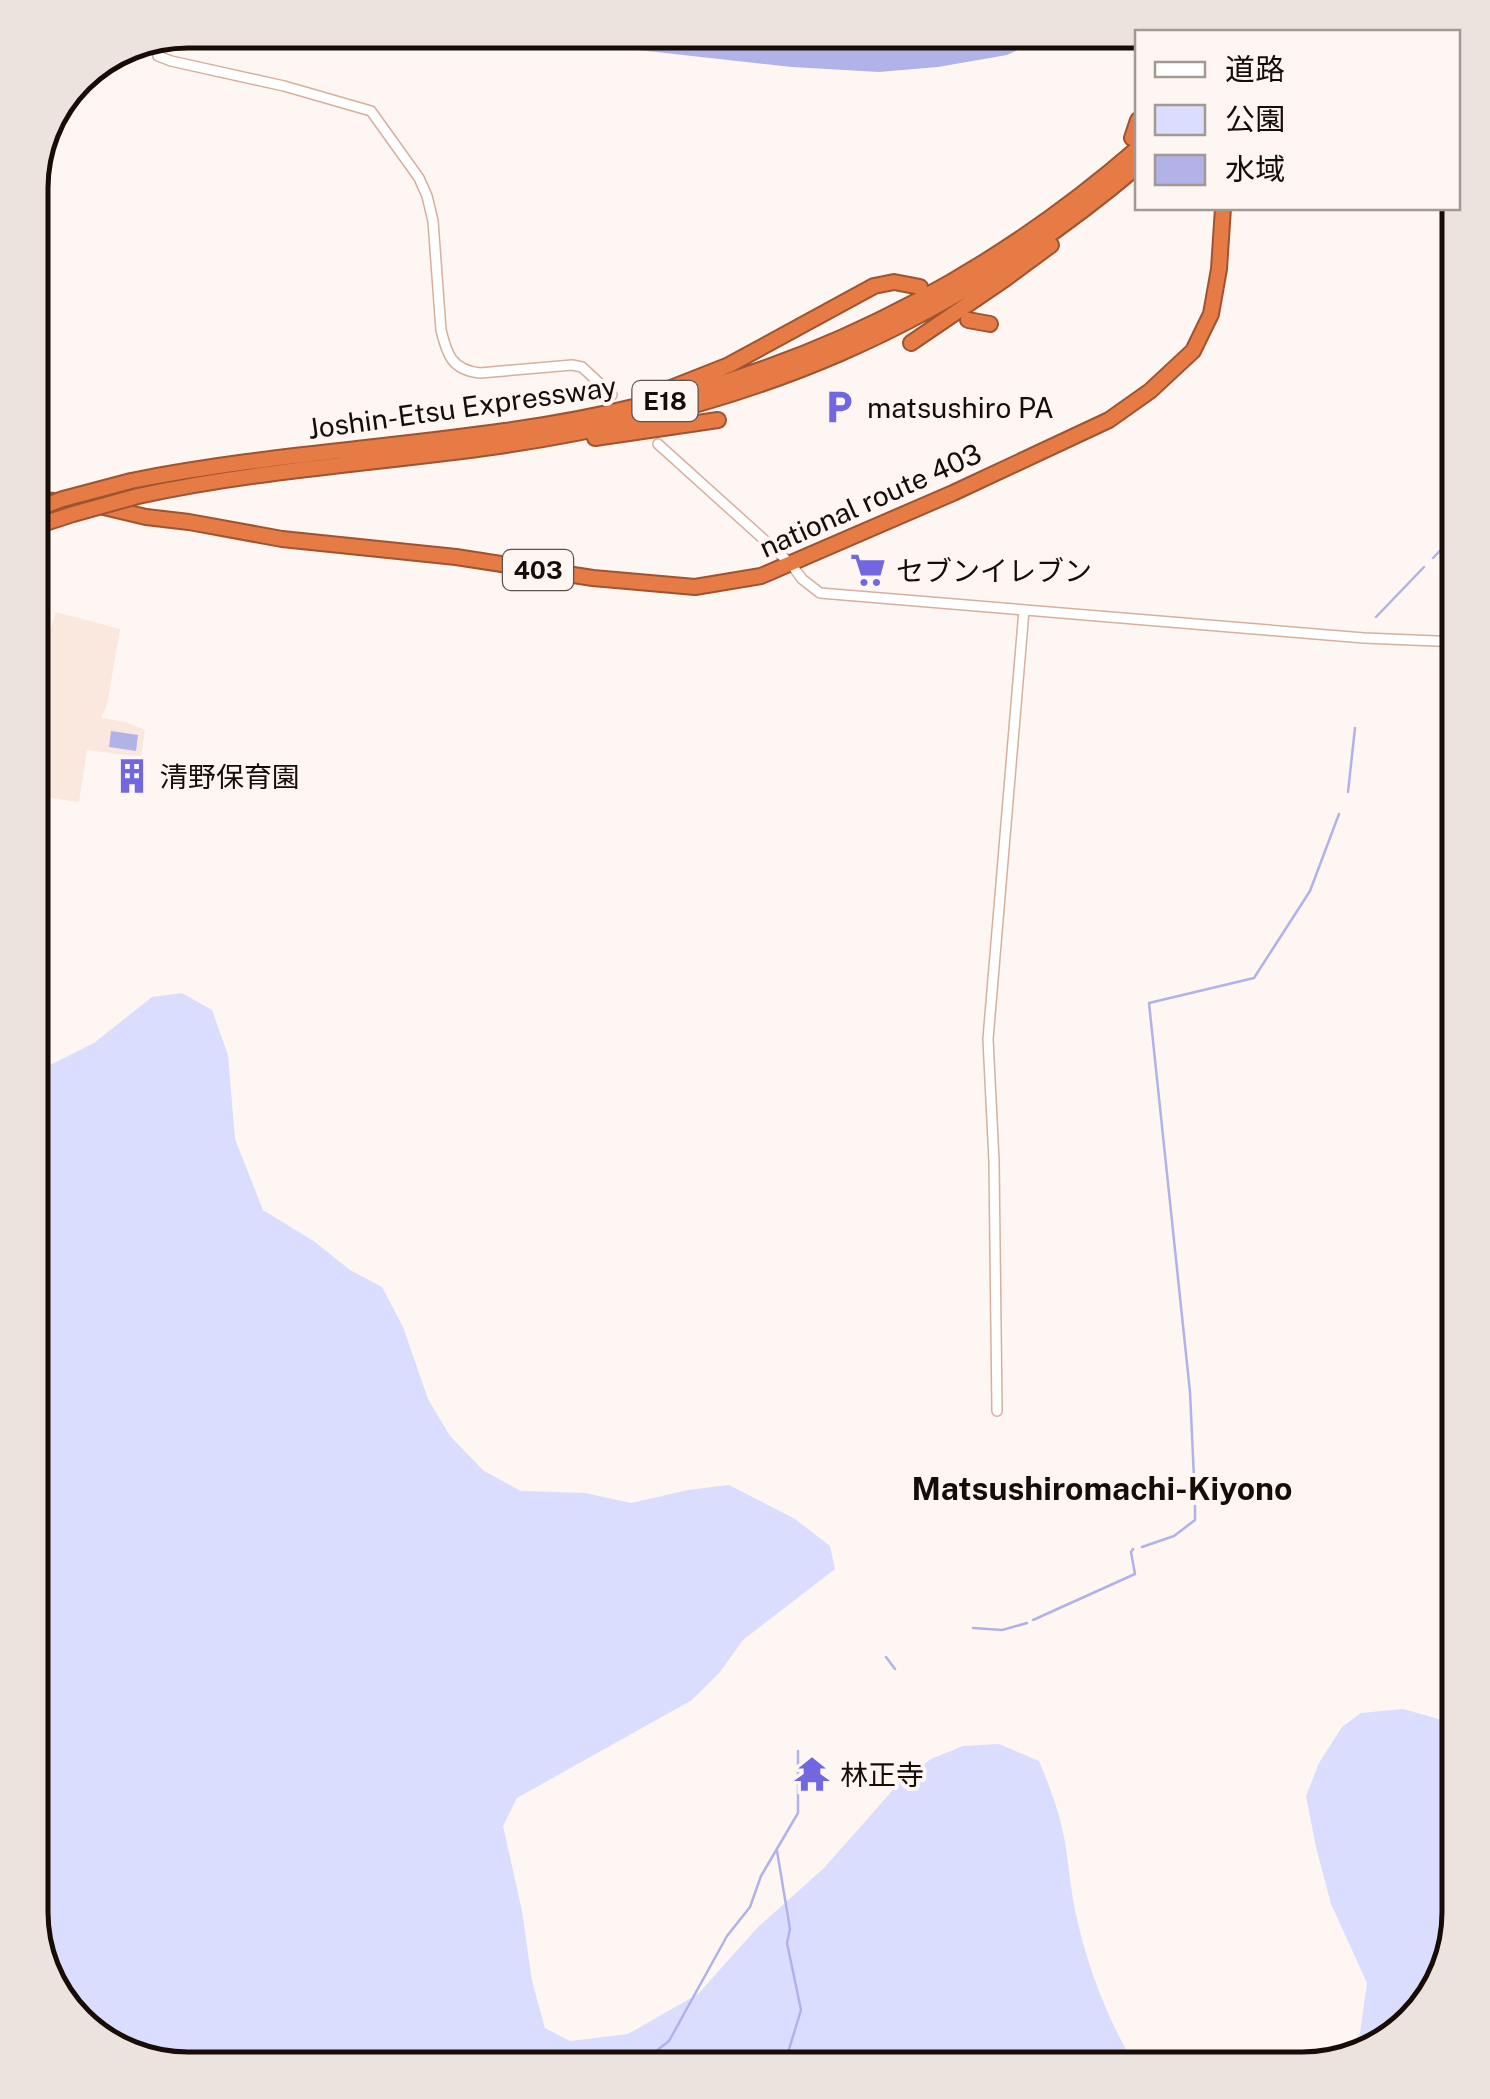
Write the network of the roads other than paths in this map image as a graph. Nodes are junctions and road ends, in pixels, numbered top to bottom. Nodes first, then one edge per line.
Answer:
1 (158, 52) edge
2 (1135, 143) edge
3 (1135, 169) edge
4 (1135, 170) edge
5 (1224, 210) edge
6 (920, 287) dead end
7 (968, 320) dead end
8 (990, 324) dead end
9 (910, 342) dead end
10 (612, 395) dead end
11 (718, 420) dead end
12 (507, 431) junction
13 (658, 444) dead end
14 (410, 457) junction
15 (48, 500) edge
16 (48, 504) edge
17 (48, 522) edge
18 (791, 564) junction
19 (1024, 610) junction
20 (1442, 641) edge
21 (997, 1410) dead end

1 - 10 street
2 - 12 highway, Joshin-Etsu Expressway / E18
3 - 14 highway, Joshin-Etsu Expressway / E18
4 - 9 highway
5 - 18 highway, national route 403 / 403
6 - 12 highway
7 - 8 highway
11 - 14 highway
12 - 16 highway, Joshin-Etsu Expressway / E18, bridge
13 - 18 street
14 - 17 highway, Joshin-Etsu Expressway / E18, bridge
15 - 18 highway, national route 403 / 403
18 - 19 street
19 - 20 street
19 - 21 street

